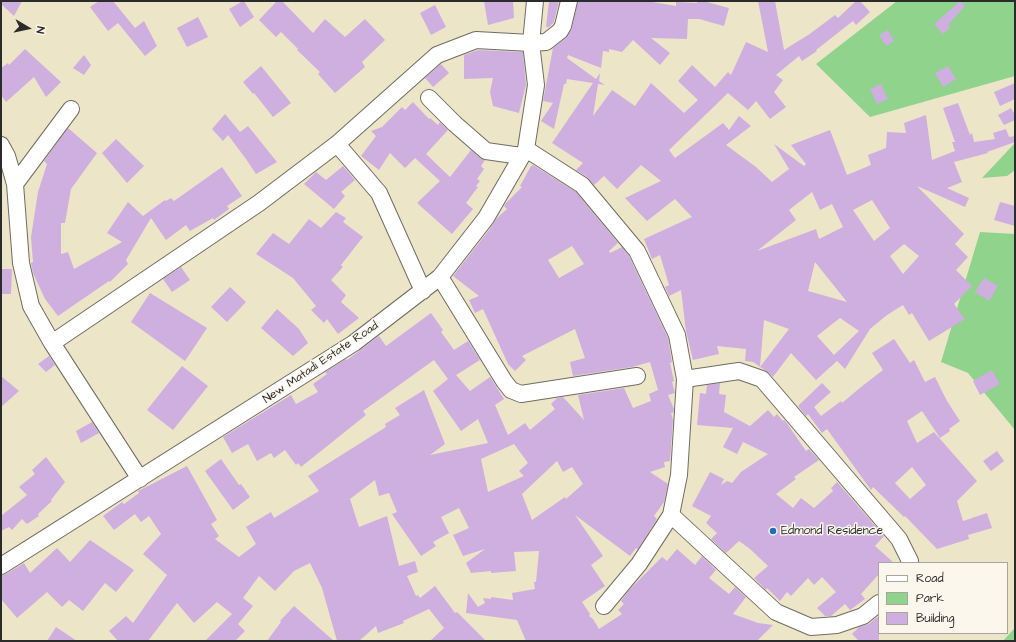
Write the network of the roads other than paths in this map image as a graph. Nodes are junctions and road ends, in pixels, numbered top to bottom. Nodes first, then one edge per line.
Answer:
1 (535, 1) edge
2 (569, 1) edge
3 (531, 43) junction
4 (429, 98) dead end
5 (71, 109) dead end
6 (337, 144) junction
7 (1, 145) edge
8 (523, 153) junction
9 (15, 184) junction
10 (440, 277) junction
11 (423, 291) junction
12 (52, 342) junction
13 (637, 376) dead end
14 (685, 379) junction
15 (140, 479) junction
16 (671, 515) junction
17 (910, 562) edge
18 (1, 566) edge
19 (878, 604) edge
20 (604, 606) dead end

1 - 3 street, New Matadi Estate Road
2 - 3 street
3 - 6 street
3 - 8 street, New Matadi Estate Road
4 - 8 street
5 - 9 street
6 - 11 street
6 - 12 street
7 - 9 street
8 - 10 street, New Matadi Estate Road
8 - 14 street
9 - 12 street
10 - 11 street, New Matadi Estate Road
10 - 13 street
11 - 15 street, New Matadi Estate Road
12 - 15 street
14 - 16 street
14 - 17 street
15 - 18 street, New Matadi Estate Road
16 - 19 street
16 - 20 street

